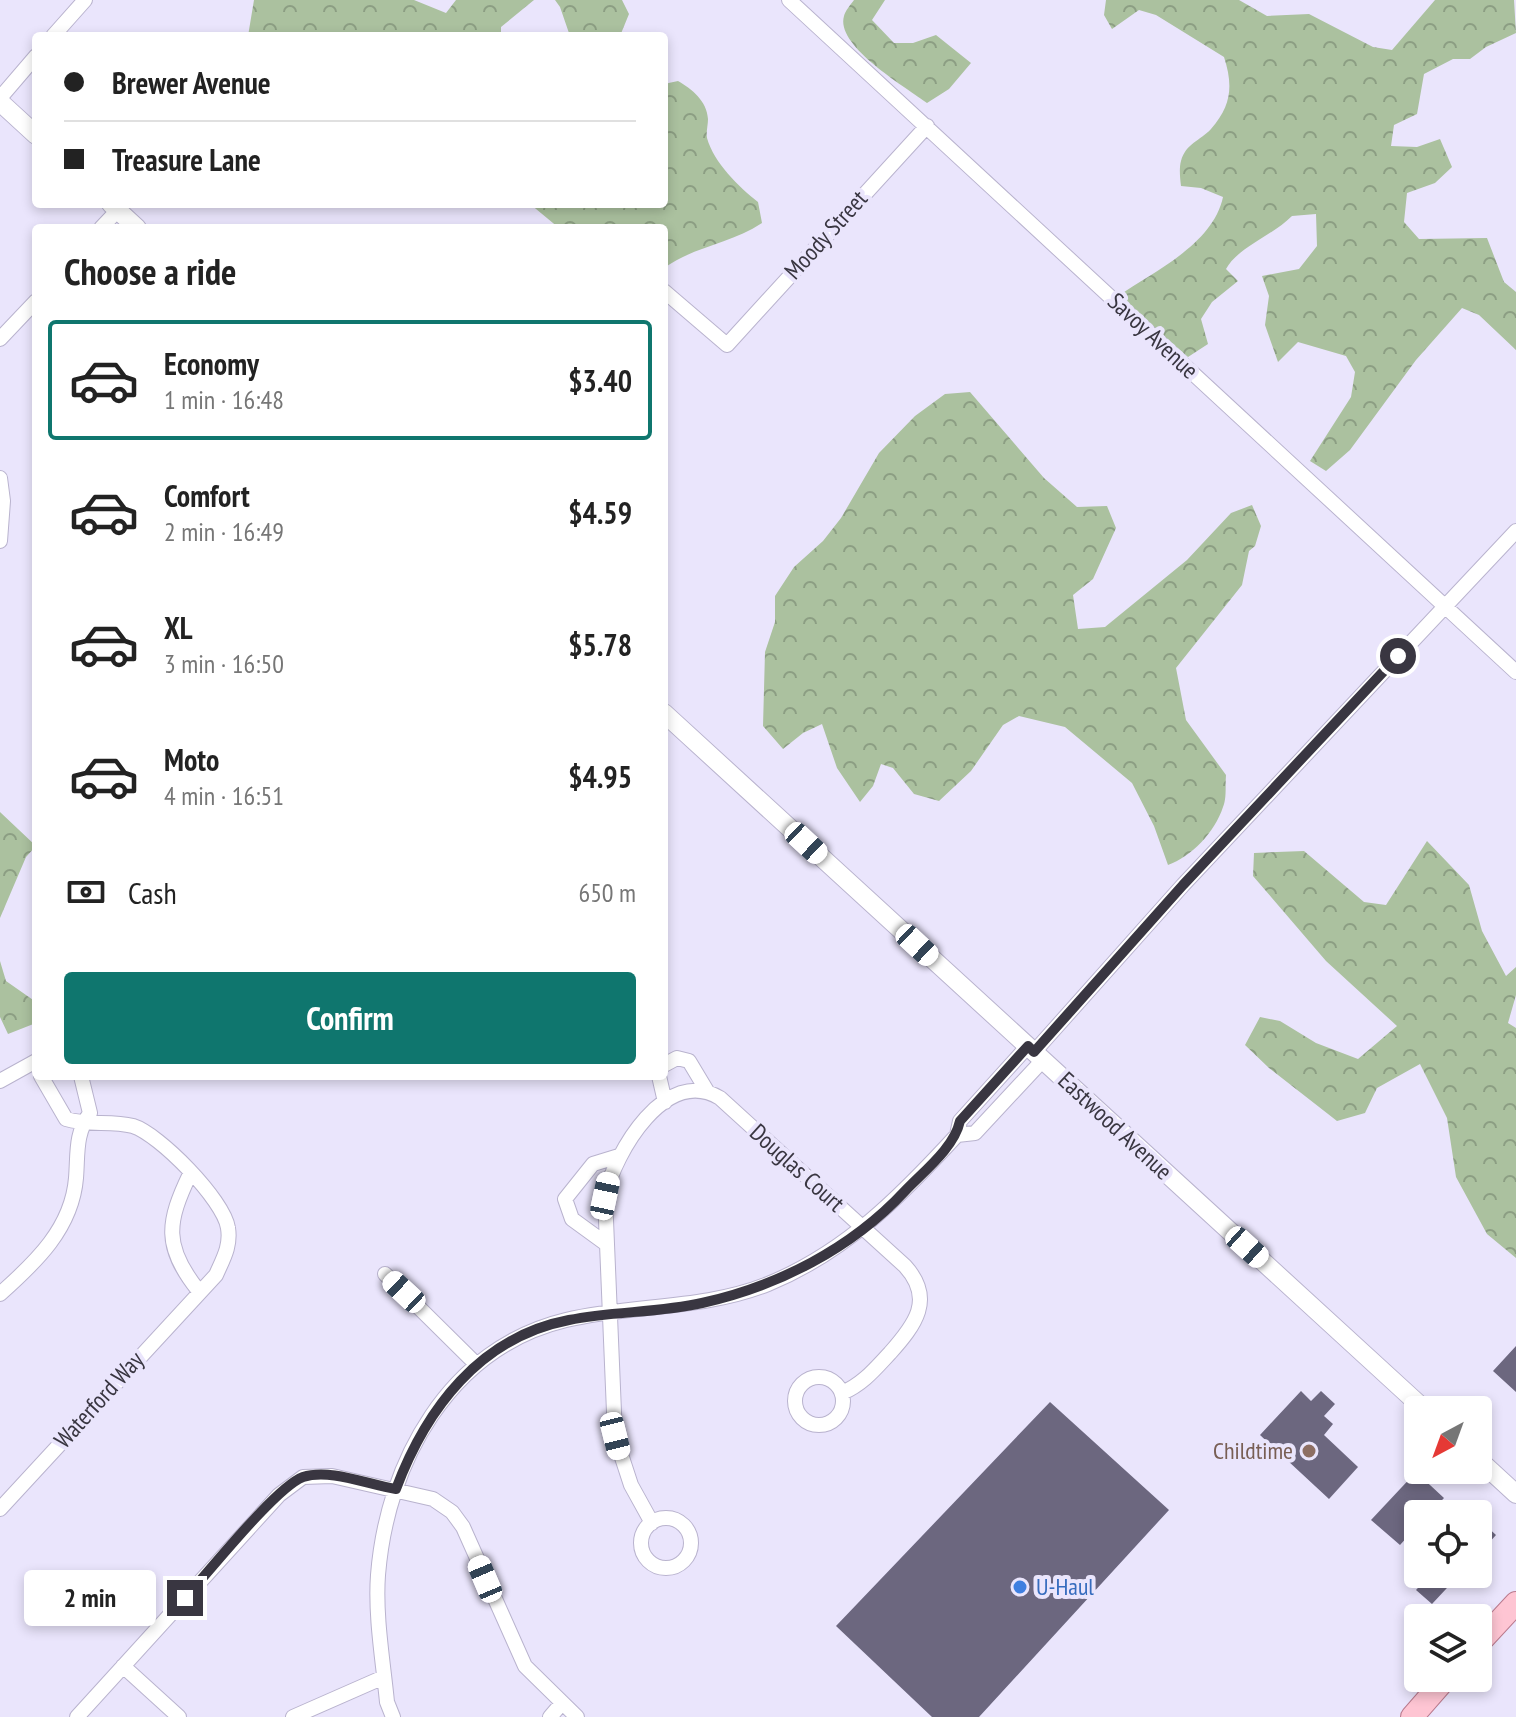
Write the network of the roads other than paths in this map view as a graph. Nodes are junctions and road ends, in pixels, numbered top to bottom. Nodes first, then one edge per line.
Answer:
1 (85, 0) edge
2 (789, 0) edge
3 (57, 32) edge
4 (32, 61) edge
5 (0, 100) edge
6 (927, 126) junction
7 (32, 131) edge
8 (115, 208) edge
9 (133, 224) edge
10 (668, 294) edge
11 (32, 305) edge
12 (0, 339) edge
13 (0, 478) edge
14 (1516, 531) edge
15 (0, 541) edge
16 (1445, 608) junction
17 (1516, 672) edge
18 (668, 717) edge
19 (1035, 1053) junction
20 (668, 1063) edge
21 (32, 1065) edge
22 (43, 1080) edge
23 (82, 1080) edge
24 (660, 1080) edge
25 (0, 1081) edge
26 (707, 1091) junction
27 (665, 1102) junction
28 (82, 1124) junction
29 (619, 1156) junction
30 (190, 1174) junction
31 (864, 1228) junction
32 (605, 1243) junction
33 (385, 1274) dead end
34 (198, 1290) junction
35 (0, 1294) edge
36 (608, 1314) junction
37 (476, 1364) junction
38 (842, 1393) dead end
39 (1410, 1396) edge
40 (1492, 1472) edge
41 (396, 1489) junction
42 (1516, 1494) edge
43 (0, 1509) edge
44 (652, 1523) dead end
45 (1516, 1603) edge
46 (1492, 1629) edge
47 (123, 1666) junction
48 (384, 1677) junction
49 (1434, 1692) edge
50 (562, 1703) junction
51 (77, 1717) edge
52 (179, 1717) edge
53 (293, 1717) edge
54 (393, 1717) edge
55 (550, 1717) edge
56 (577, 1717) edge
57 (1412, 1717) edge

1 - 3 street
2 - 6 street, Savoy Avenue
4 - 5 street
5 - 7 street
6 - 10 street, Moody Street
6 - 16 street, Savoy Avenue
8 - 9 street
11 - 12 street
13 - 15 street
14 - 16 street
16 - 17 street, Savoy Avenue
16 - 19 street
18 - 19 street, Eastwood Avenue
19 - 31 street
19 - 39 street, Eastwood Avenue
20 - 26 street, Douglas Court
21 - 25 street
22 - 28 street
23 - 28 street
24 - 27 street
26 - 27 street
26 - 31 street, Douglas Court
27 - 29 street
28 - 30 street, Waterford Way
28 - 35 street
29 - 32 street
29 - 32 street
30 - 34 street
30 - 34 street, Waterford Way
31 - 36 street
31 - 38 street, Douglas Court
32 - 36 street
33 - 37 street
34 - 43 street, Waterford Way
36 - 37 street
36 - 44 street
37 - 41 street
40 - 42 street
41 - 47 street
41 - 48 street
41 - 50 street
45 - 46 main road
47 - 51 street
47 - 52 street
48 - 53 street
48 - 54 street
49 - 57 main road
50 - 55 street
50 - 56 street

